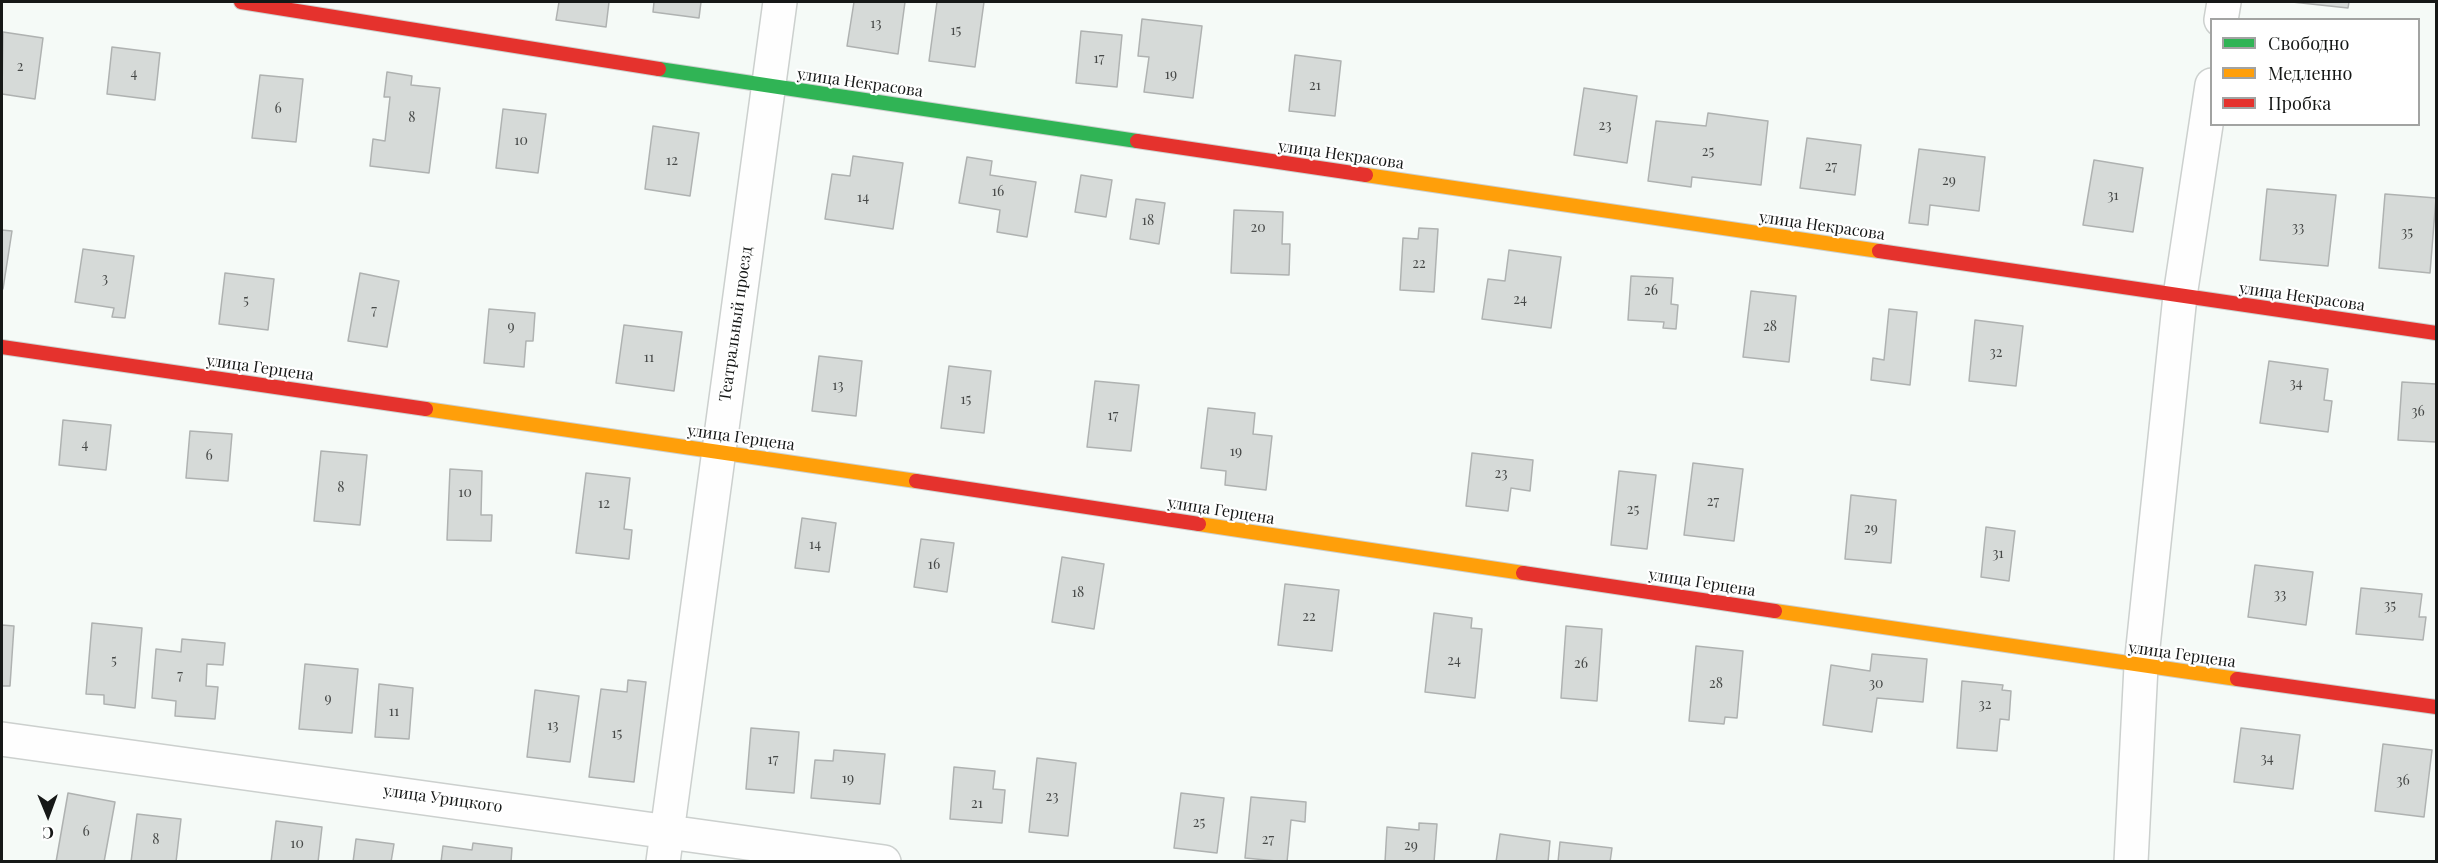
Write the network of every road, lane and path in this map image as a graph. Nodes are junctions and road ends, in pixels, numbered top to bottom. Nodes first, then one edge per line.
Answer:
1 (242, 2) edge
2 (780, 2) edge
3 (2224, 2) edge
4 (2221, 18) edge
5 (767, 86) junction
6 (2210, 92) edge
7 (2180, 296) junction
8 (2436, 333) edge
9 (2, 347) edge
10 (719, 451) junction
11 (2141, 666) junction
12 (2436, 707) edge
13 (2, 739) edge
14 (665, 846) edge
15 (884, 861) edge
16 (2131, 861) edge

1 - 5 street, улица Некрасова
2 - 5 street, Театральный проезд
3 - 4 street
5 - 7 street, улица Некрасова
5 - 10 street, Театральный проезд
6 - 7 street
7 - 8 street, улица Некрасова
7 - 11 street
9 - 10 street, улица Герцена
10 - 11 street, улица Герцена
10 - 14 street, Театральный проезд
11 - 12 street, улица Герцена
11 - 16 street
13 - 14 street, улица Урицкого
14 - 15 street, улица Урицкого

